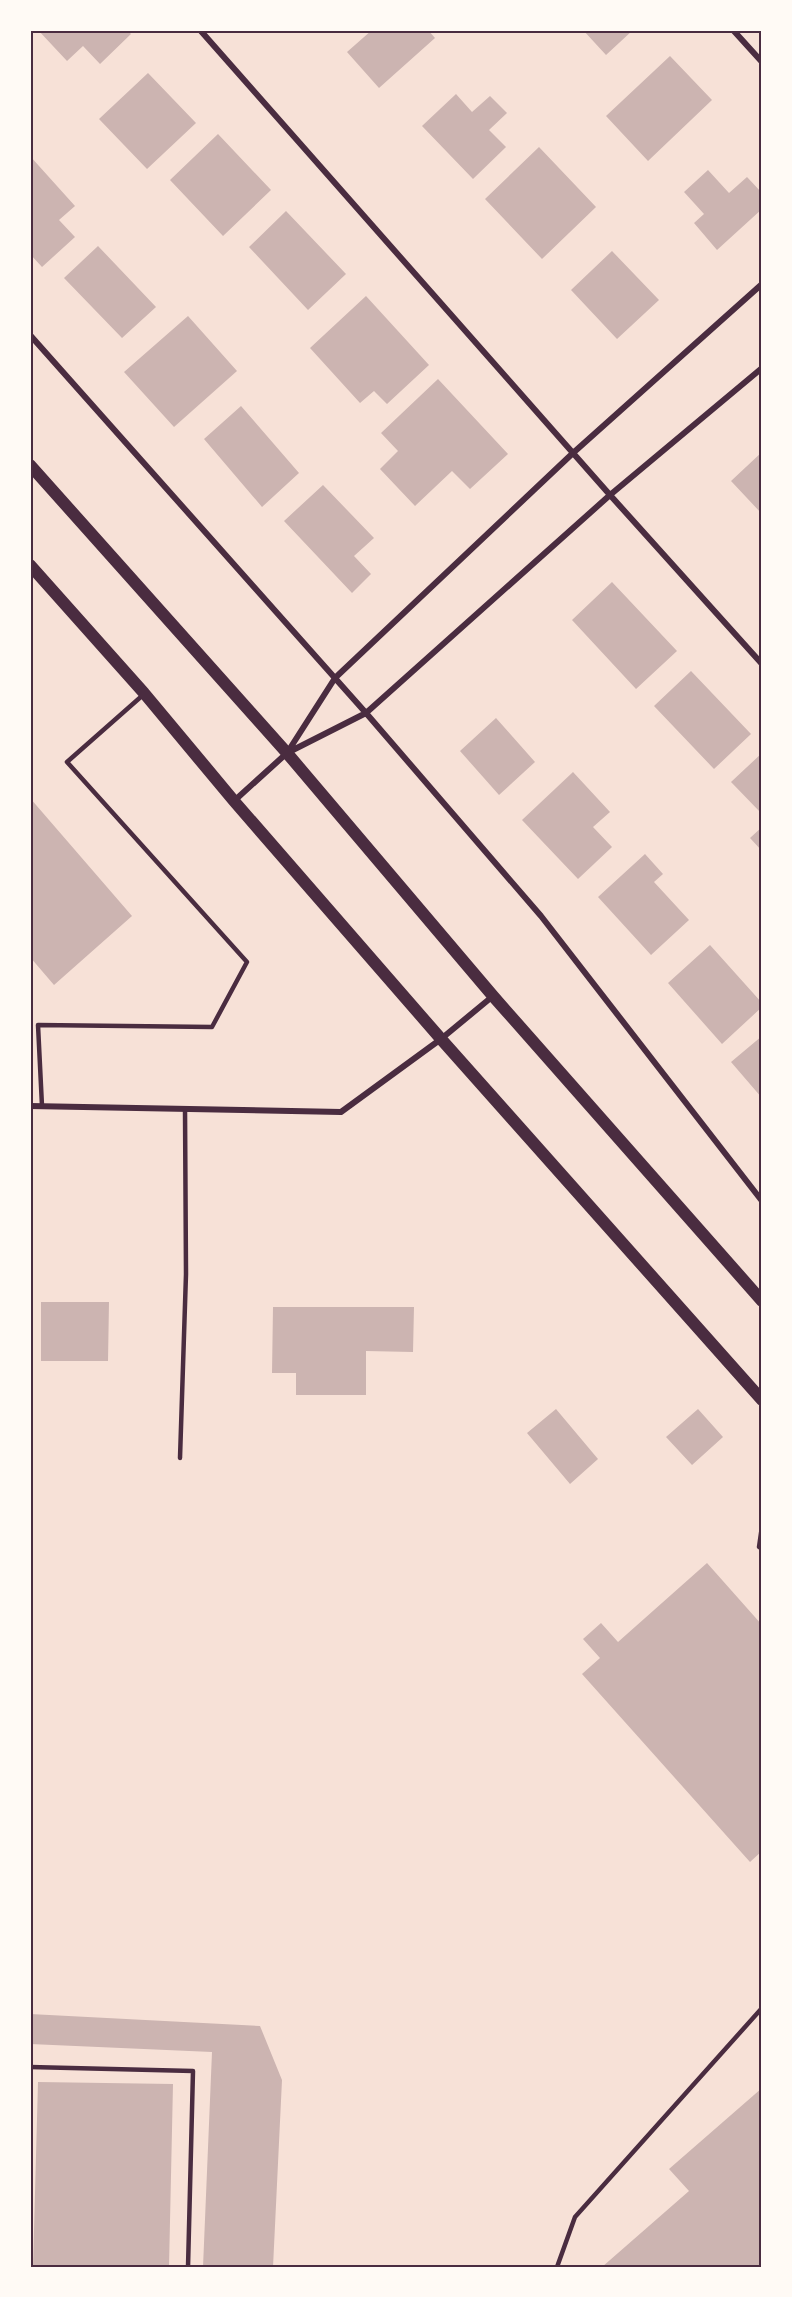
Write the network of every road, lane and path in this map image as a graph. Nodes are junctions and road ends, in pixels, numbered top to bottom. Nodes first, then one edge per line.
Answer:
1 (200, 30) edge
2 (733, 30) edge
3 (762, 62) edge
4 (762, 284) edge
5 (30, 335) edge
6 (762, 368) edge
7 (573, 453) junction
8 (30, 465) edge
9 (610, 495) junction
10 (30, 565) edge
11 (762, 664) edge
12 (335, 678) junction
13 (144, 693) junction
14 (366, 712) junction
15 (287, 753) junction
16 (234, 801) junction
17 (493, 996) junction
18 (441, 1039) junction
19 (30, 1106) edge
20 (42, 1106) junction
21 (185, 1109) junction
22 (762, 1201) edge
23 (762, 1301) edge
24 (762, 1400) edge
25 (180, 1458) dead end
26 (762, 1526) edge
27 (762, 1550) edge
28 (762, 2008) edge
29 (30, 2067) edge
30 (188, 2267) edge
31 (557, 2267) edge

1 - 7 street
2 - 3 street
4 - 7 street
5 - 12 street
6 - 9 street
7 - 9 street
7 - 12 street
8 - 15 main road
9 - 11 street
9 - 14 street
10 - 13 main road
12 - 14 street
12 - 15 street
13 - 16 main road
13 - 20 lane
14 - 15 street
14 - 22 street
15 - 16 street
15 - 17 main road
16 - 18 main road
17 - 18 street
17 - 23 main road
18 - 21 street
18 - 24 main road
19 - 20 street
20 - 21 street
21 - 25 lane
26 - 27 lane
28 - 31 lane
29 - 30 lane

